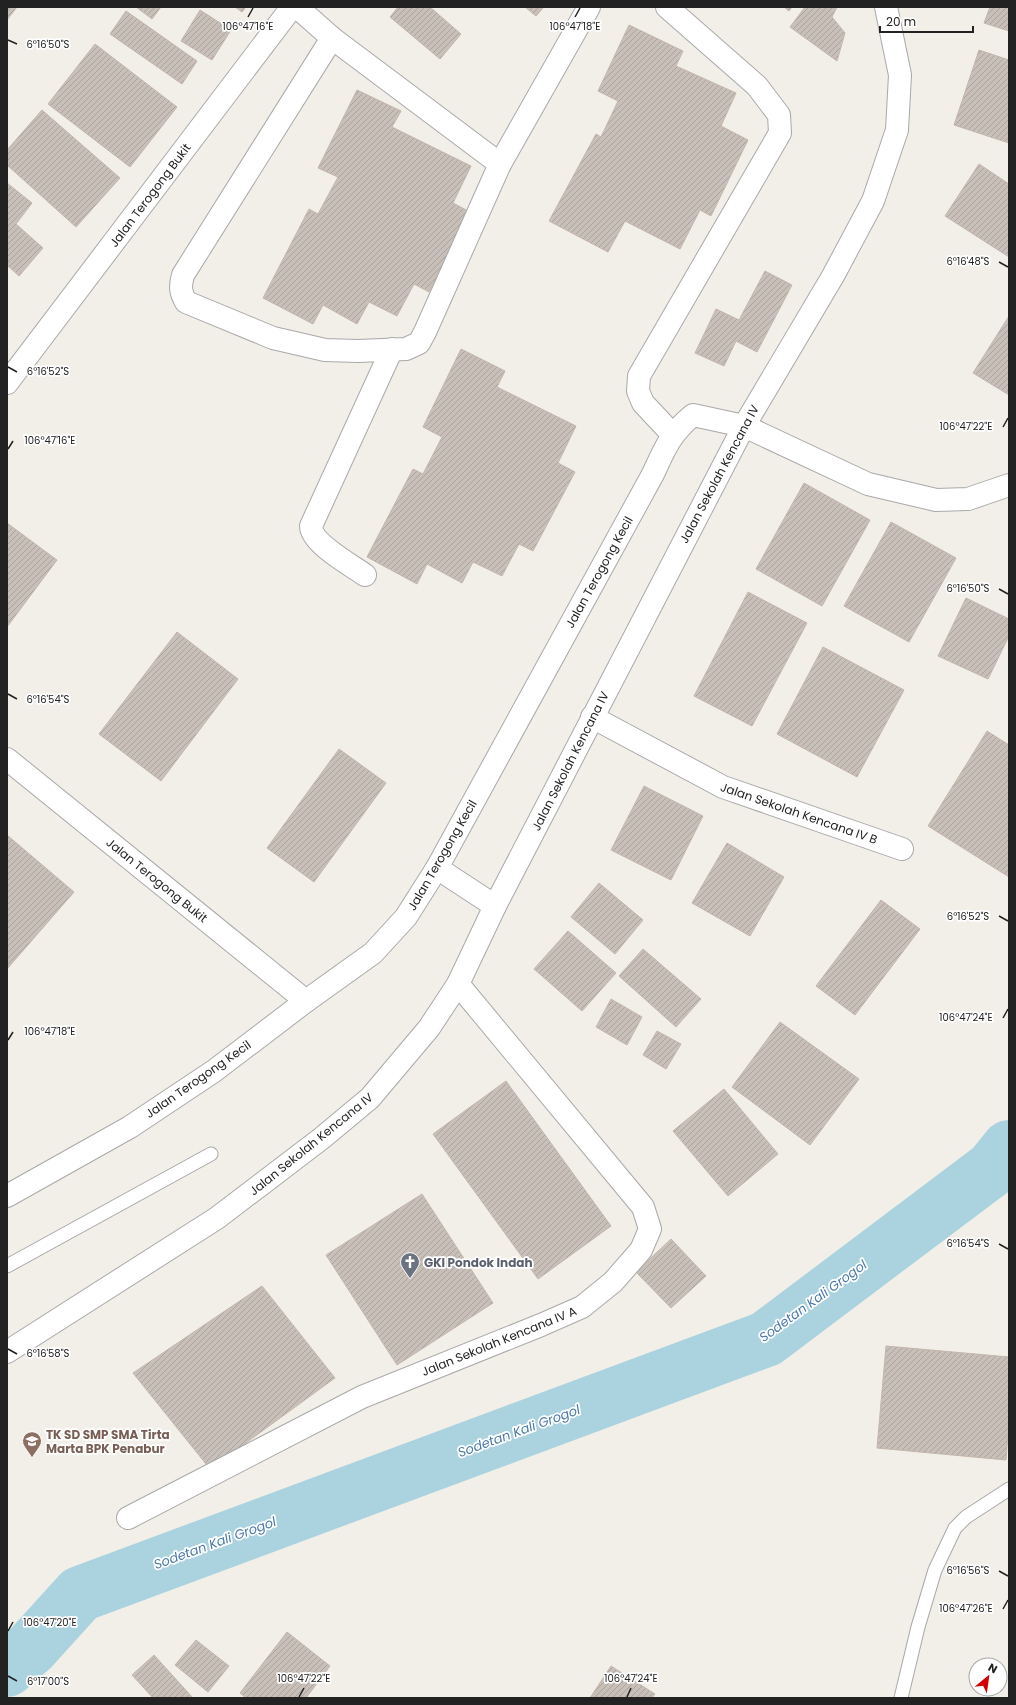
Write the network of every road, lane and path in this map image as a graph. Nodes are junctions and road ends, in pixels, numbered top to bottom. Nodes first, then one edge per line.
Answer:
1 (292, 7) edge
2 (297, 7) edge
3 (589, 7) edge
4 (667, 7) edge
5 (886, 7) edge
6 (332, 38) junction
7 (500, 164) junction
8 (392, 349) junction
9 (7, 383) edge
10 (744, 426) junction
11 (673, 435) junction
12 (1009, 485) edge
13 (365, 575) dead end
14 (592, 717) junction
15 (7, 759) edge
16 (902, 849) dead end
17 (437, 868) junction
18 (495, 906) junction
19 (458, 984) junction
20 (306, 1001) junction
21 (211, 1154) dead end
22 (7, 1196) edge
23 (7, 1266) edge
24 (7, 1351) edge
25 (1009, 1489) edge
26 (128, 1518) dead end
27 (901, 1698) edge

1 - 9 street, Jalan Terogong Bukit
2 - 6 street
3 - 7 street
4 - 11 street
5 - 10 street, Jalan Sekolah Kencana IV
6 - 7 street
6 - 8 street
7 - 8 street
8 - 13 street
10 - 11 street, Jalan Terogong Kecil
10 - 12 street
10 - 14 street, Jalan Sekolah Kencana IV
11 - 17 street, Jalan Terogong Kecil
14 - 16 street, Jalan Sekolah Kencana IV B
14 - 18 street, Jalan Sekolah Kencana IV
15 - 20 street, Jalan Terogong Bukit
17 - 18 street
17 - 20 street, Jalan Terogong Kecil
18 - 19 street, Jalan Sekolah Kencana IV
19 - 24 street, Jalan Sekolah Kencana IV
19 - 26 street, Jalan Sekolah Kencana IV A
20 - 22 street, Jalan Terogong Kecil
21 - 23 lane
25 - 27 lane

